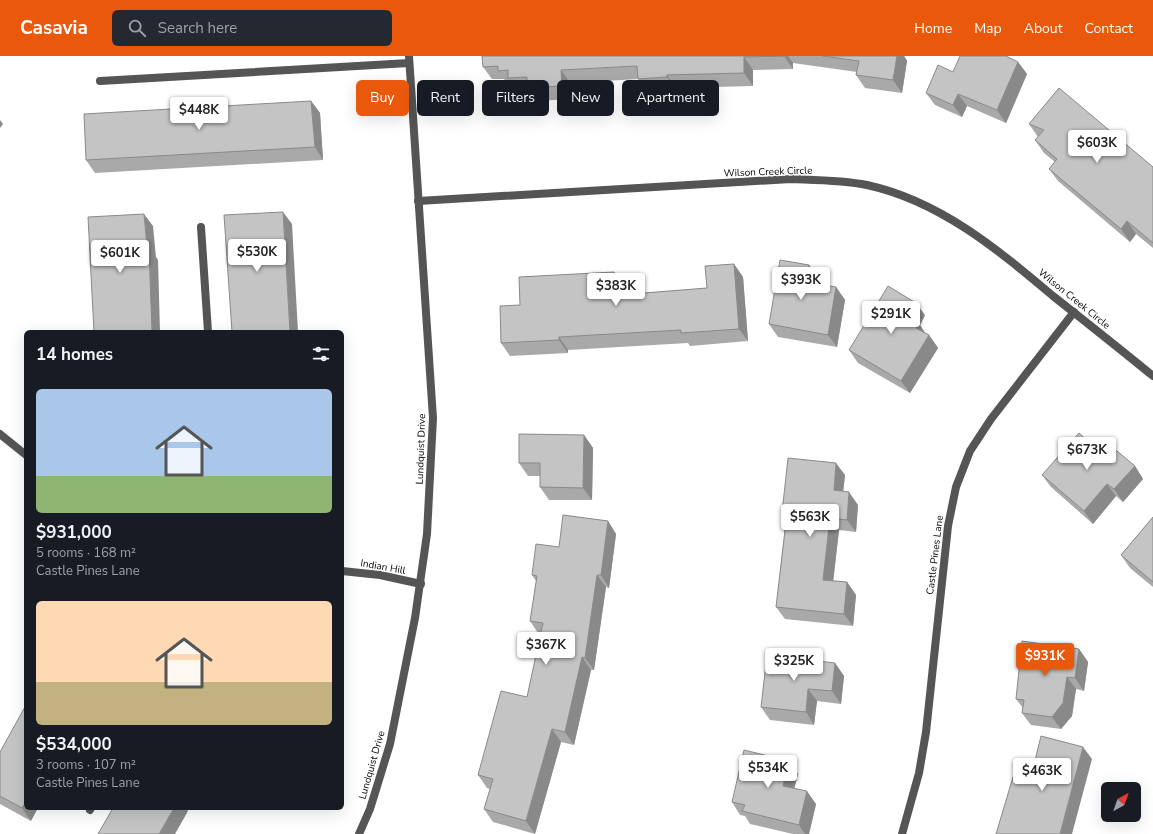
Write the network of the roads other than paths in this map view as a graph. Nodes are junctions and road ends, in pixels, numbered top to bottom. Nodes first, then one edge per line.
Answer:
1 (409, 59) edge
2 (100, 82) dead end
3 (418, 201) junction
4 (201, 227) dead end
5 (1074, 312) junction
6 (208, 330) edge
7 (1153, 376) edge
8 (0, 434) edge
9 (24, 453) edge
10 (344, 571) edge
11 (421, 584) junction
12 (359, 834) edge
13 (902, 834) edge

1 - 2 street
1 - 3 street, Lundquist Drive
3 - 5 street, Wilson Creek Circle
3 - 11 street, Lundquist Drive
4 - 6 street
5 - 7 street, Wilson Creek Circle
5 - 13 street, Castle Pines Lane
8 - 9 street
10 - 11 street, Indian Hill
11 - 12 street, Lundquist Drive

